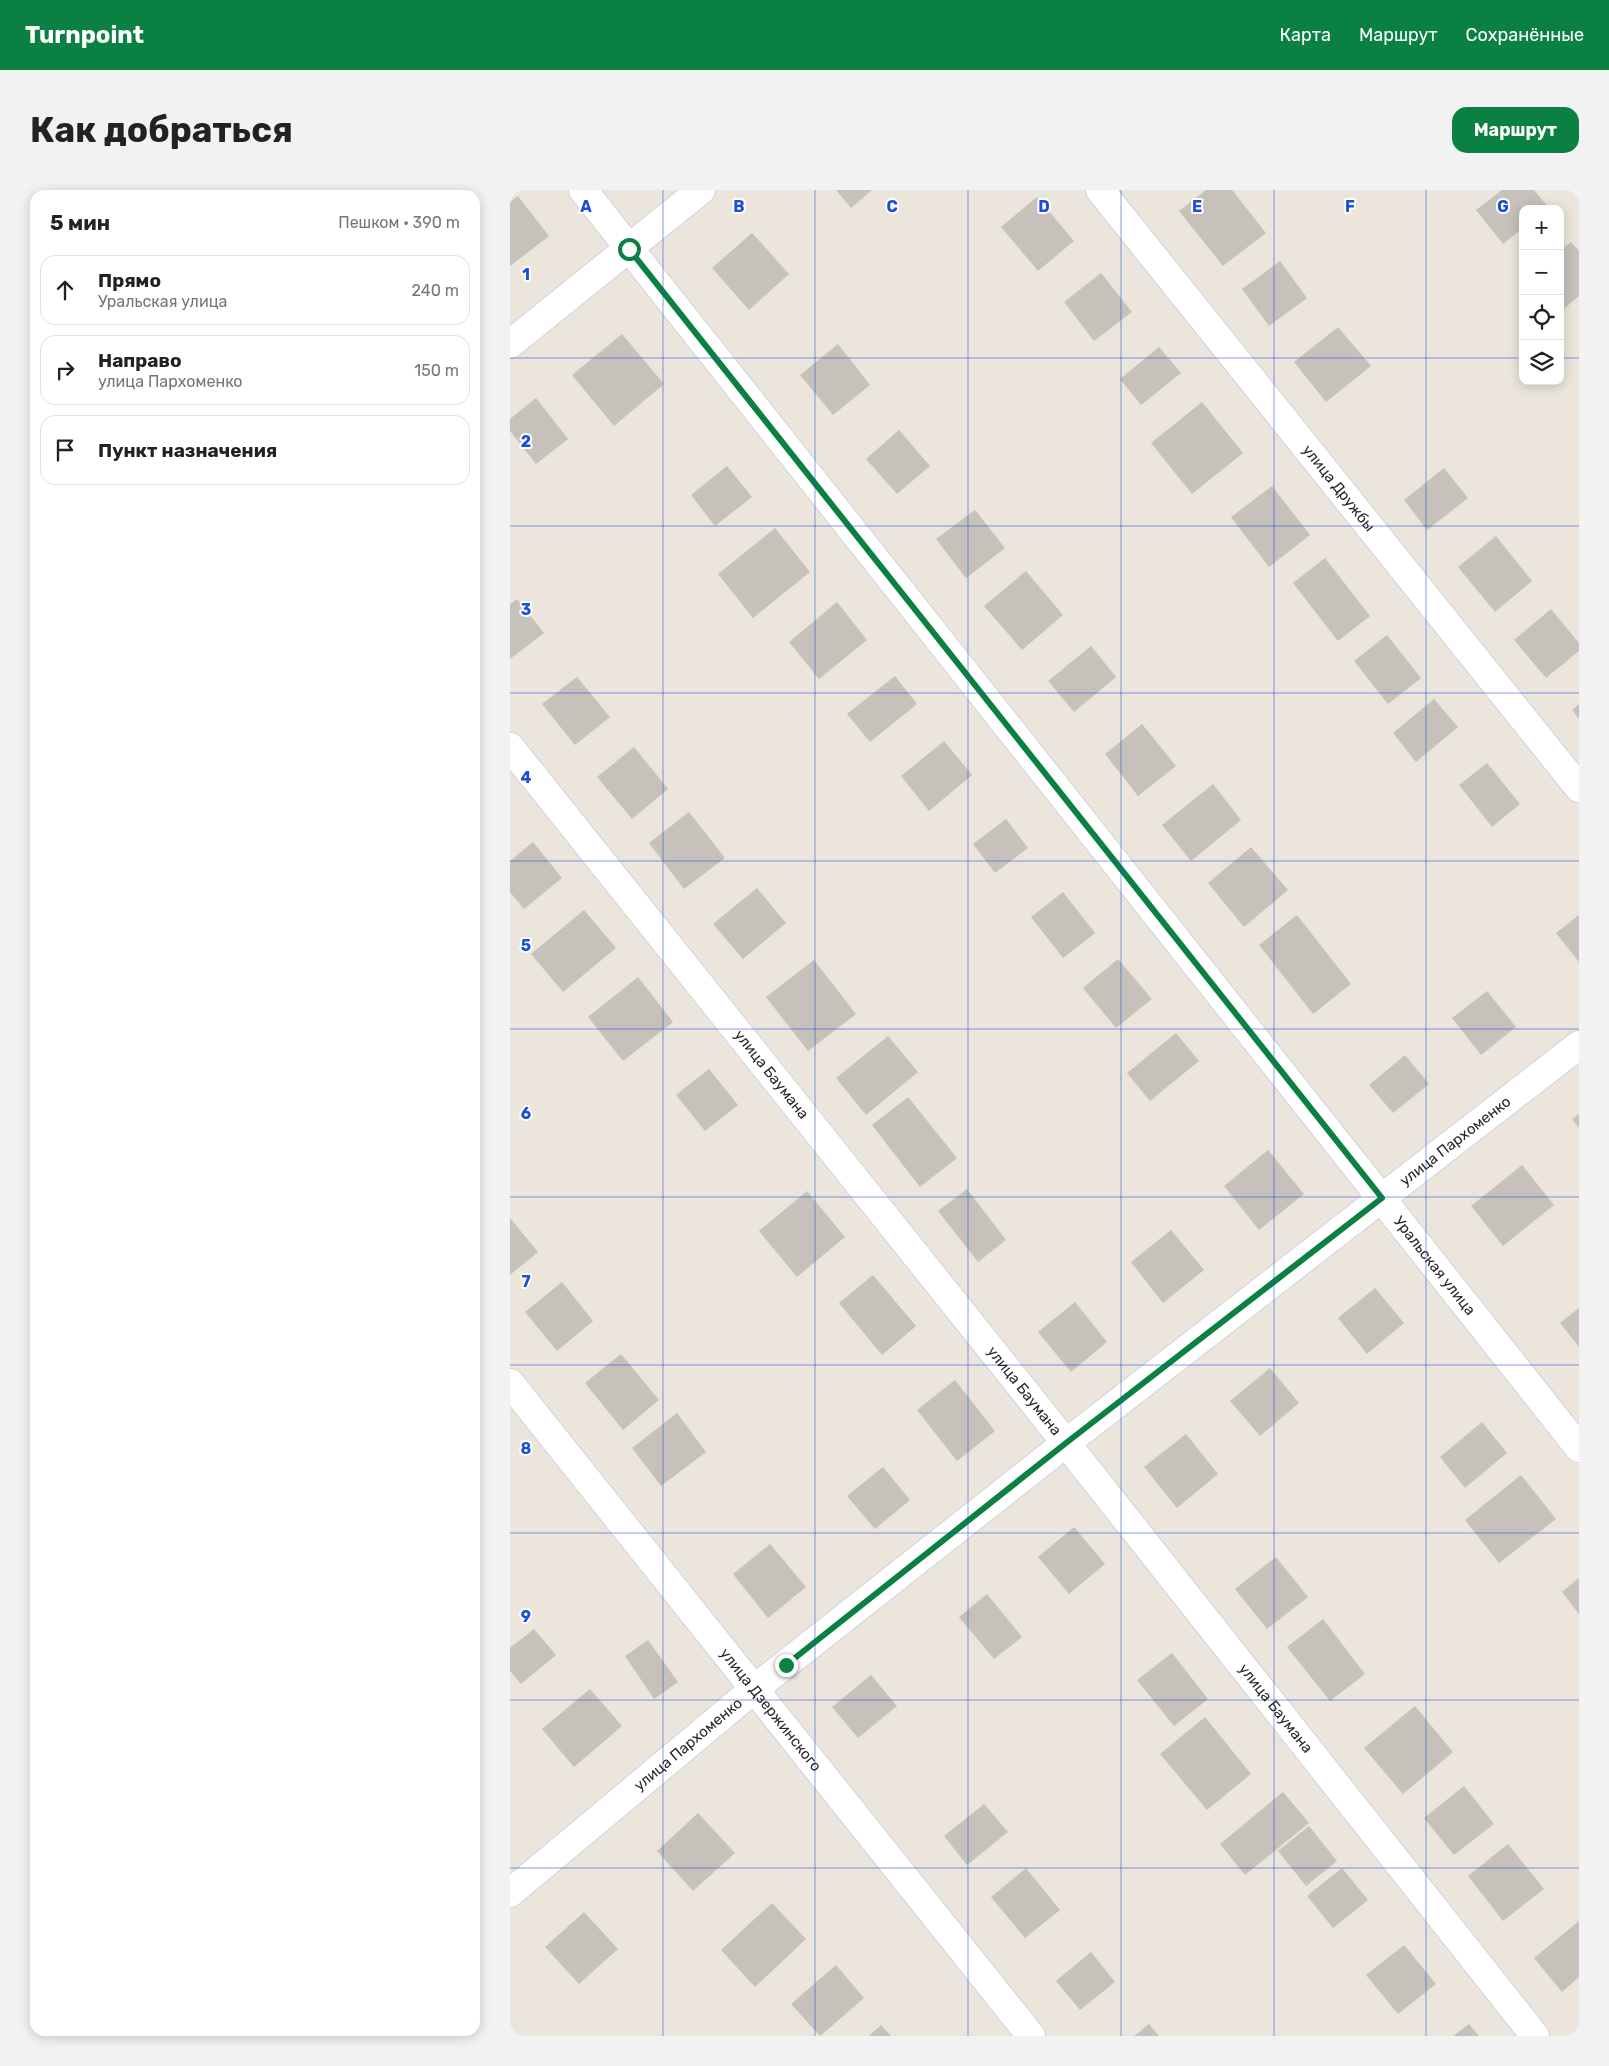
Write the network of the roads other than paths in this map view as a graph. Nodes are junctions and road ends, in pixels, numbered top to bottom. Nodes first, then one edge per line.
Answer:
1 (583, 190) edge
2 (701, 190) edge
3 (1100, 190) edge
4 (629, 249) junction
5 (510, 344) edge
6 (510, 747) edge
7 (1579, 788) edge
8 (1579, 1045) edge
9 (1382, 1198) junction
10 (510, 1383) edge
11 (1066, 1443) junction
12 (1579, 1448) edge
13 (753, 1690) junction
14 (510, 1893) edge
15 (1031, 2036) edge
16 (1535, 2036) edge

1 - 4 street, Уральская улица
2 - 4 street
3 - 7 street, улица Дружбы
4 - 5 street
4 - 9 street, Уральская улица
6 - 11 street, улица Баумана
8 - 9 street, улица Пархоменко
9 - 11 street, улица Пархоменко
9 - 12 street, Уральская улица
10 - 13 street, улица Дзержинского
11 - 13 street, улица Пархоменко
11 - 16 street, улица Баумана
13 - 14 street, улица Пархоменко
13 - 15 street, улица Дзержинского

